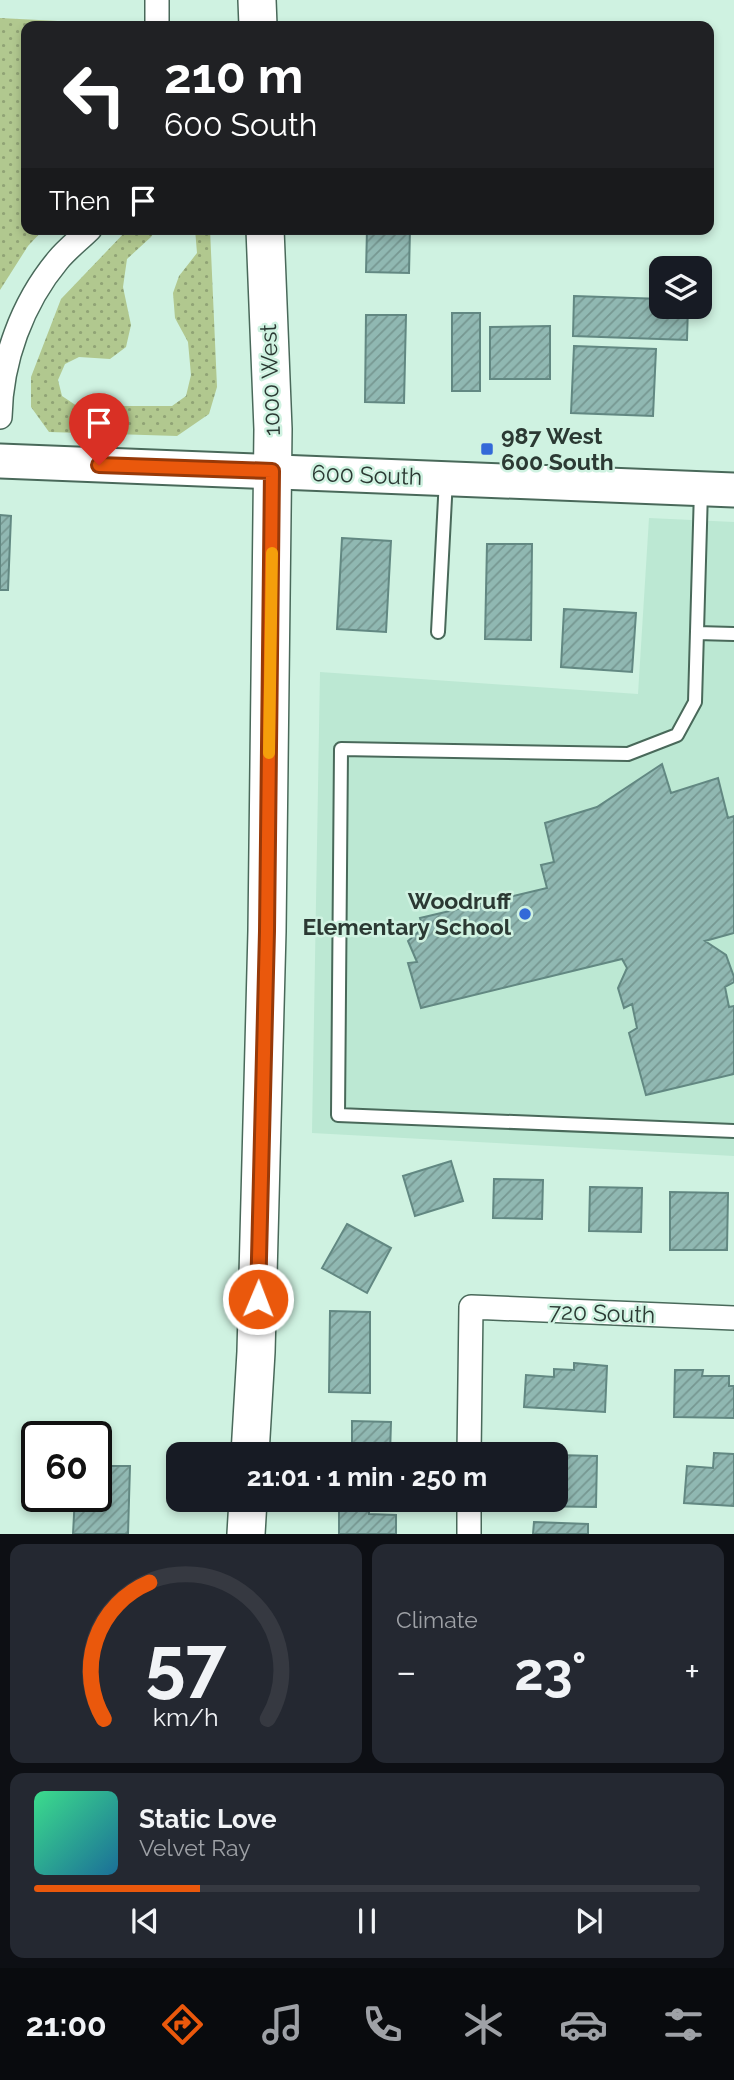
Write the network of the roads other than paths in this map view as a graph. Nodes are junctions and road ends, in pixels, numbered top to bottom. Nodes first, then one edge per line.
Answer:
1 (157, 0) edge
2 (257, 0) edge
3 (157, 21) edge
4 (258, 21) edge
5 (84, 235) edge
6 (265, 235) edge
7 (0, 417) edge
8 (0, 461) edge
9 (272, 471) junction
10 (446, 478) junction
11 (701, 488) junction
12 (734, 490) edge
13 (438, 632) dead end
14 (697, 633) junction
15 (734, 634) edge
16 (734, 1131) edge
17 (734, 1318) edge
18 (251, 1442) edge
19 (469, 1442) edge
20 (247, 1512) edge
21 (469, 1512) edge
22 (246, 1534) edge
23 (469, 1534) edge

1 - 3 street
2 - 4 main road
5 - 7 street
6 - 9 main road, 1000 West
8 - 9 street, 600 South
9 - 10 street, 600 South
9 - 18 main road, 1000 West
10 - 11 street, 600 South
10 - 13 lane
11 - 12 street, 600 South
11 - 14 lane
14 - 15 lane
14 - 16 lane
17 - 19 street, 720 South
20 - 22 main road
21 - 23 street

